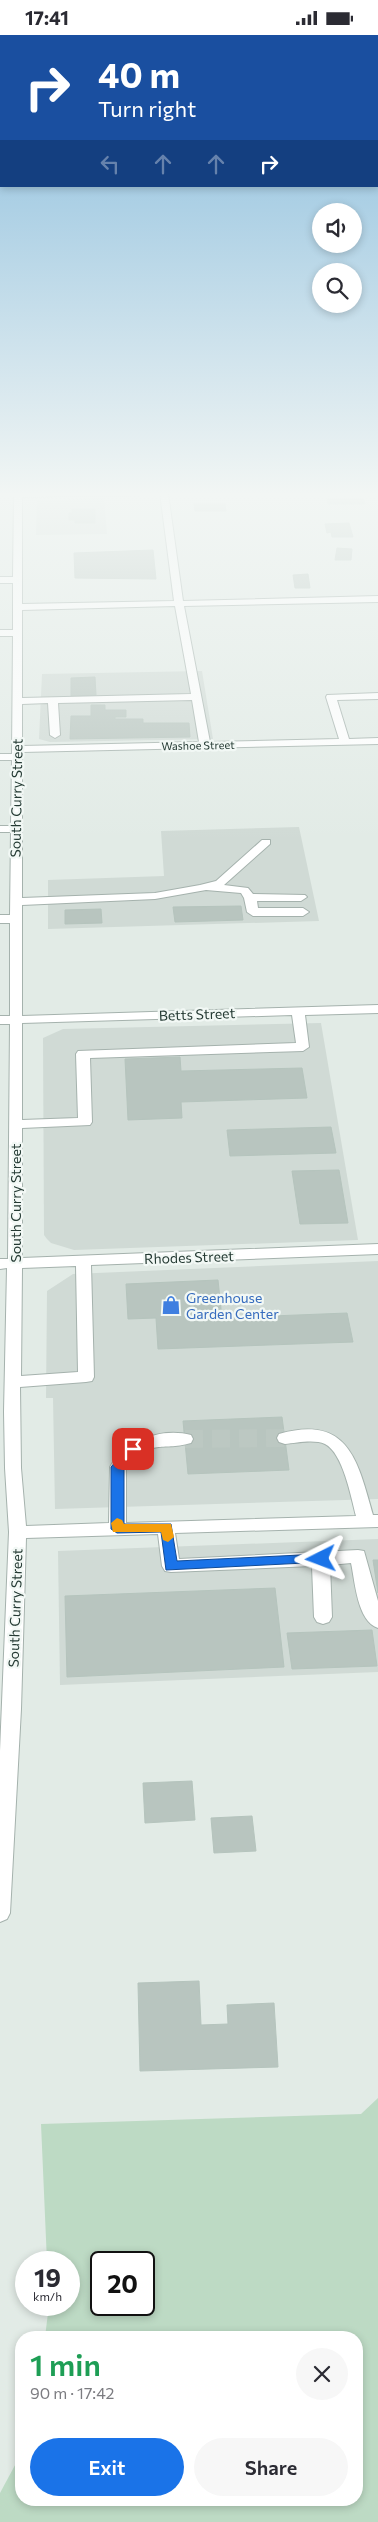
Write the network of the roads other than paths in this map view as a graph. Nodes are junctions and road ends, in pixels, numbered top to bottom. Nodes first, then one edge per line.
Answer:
1 (17, 609) edge
2 (180, 609) edge
3 (0, 633) edge
4 (18, 633) junction
5 (378, 696) edge
6 (196, 697) junction
7 (53, 700) junction
8 (17, 701) junction
9 (54, 735) dead end
10 (345, 741) junction
11 (378, 741) edge
12 (205, 745) junction
13 (17, 753) junction
14 (0, 757) edge
15 (0, 829) edge
16 (16, 829) junction
17 (266, 842) dead end
18 (201, 888) junction
19 (301, 897) dead end
20 (250, 898) junction
21 (16, 901) junction
22 (303, 912) dead end
23 (0, 919) edge
24 (16, 919) junction
25 (378, 1009) edge
26 (298, 1012) junction
27 (15, 1019) junction
28 (0, 1020) edge
29 (15, 1124) junction
30 (378, 1249) edge
31 (83, 1261) junction
32 (8, 1264) edge
33 (13, 1382) junction
34 (285, 1438) tunnel mouth
35 (185, 1439) tunnel mouth
36 (372, 1521) edge
37 (166, 1527) junction
38 (117, 1529) junction
39 (18, 1531) junction
40 (321, 1559) junction
41 (324, 1617) dead end
42 (378, 1621) edge
43 (6, 1721) edge
44 (0, 1913) edge

1 - 4 street, South Curry Street
2 - 6 street
3 - 4 street
4 - 8 street, South Curry Street
5 - 10 street
6 - 7 street
6 - 12 street
7 - 8 street
7 - 9 street
8 - 13 street, South Curry Street
10 - 11 street, Washoe Street
10 - 12 street, Washoe Street
12 - 13 street, Washoe Street
13 - 14 street, Washoe Street
13 - 16 street, South Curry Street
15 - 16 street
16 - 21 street, South Curry Street
17 - 18 street
18 - 20 street
18 - 21 street
19 - 20 street
20 - 22 street
21 - 24 street, South Curry Street
23 - 24 street
24 - 27 street, South Curry Street
25 - 26 street, Betts Street
26 - 27 street, Betts Street
26 - 29 street
27 - 28 street, Betts Street
27 - 29 street, South Curry Street
29 - 32 street, South Curry Street
30 - 31 street, Rhodes Street
31 - 32 street, Rhodes Street
31 - 33 street
32 - 33 street, South Curry Street
33 - 39 street, South Curry Street
34 - 36 street
35 - 38 street
36 - 37 street
37 - 38 street
37 - 40 street
38 - 39 street
39 - 43 street, South Curry Street
40 - 41 street
40 - 42 street
43 - 44 street, South Curry Street

